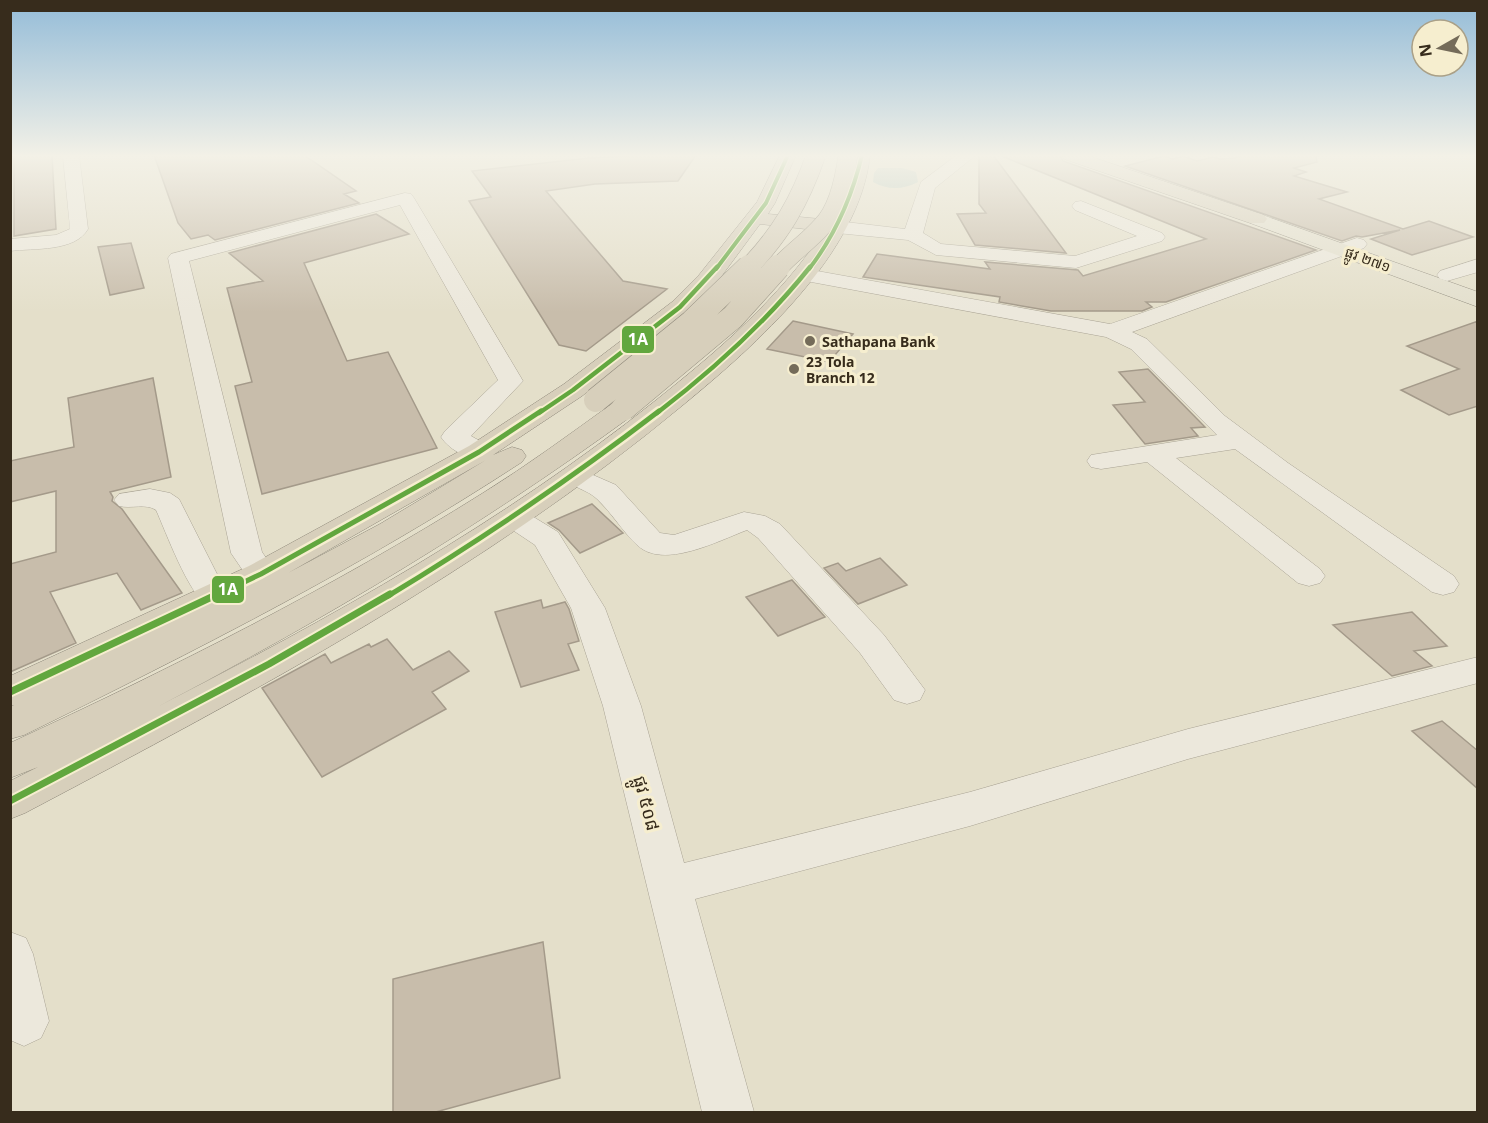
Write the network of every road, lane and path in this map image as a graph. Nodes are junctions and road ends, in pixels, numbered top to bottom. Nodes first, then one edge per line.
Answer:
1 (77, 207) edge
2 (369, 207) edge
3 (410, 207) edge
4 (763, 207) edge
5 (777, 207) edge
6 (796, 207) edge
7 (817, 207) edge
8 (832, 207) edge
9 (850, 207) edge
10 (921, 207) edge
11 (1084, 207) edge
12 (1225, 207) edge
13 (1252, 207) edge
14 (1279, 217) joint
15 (756, 218) junction
16 (1257, 219) joint
17 (837, 227) junction
18 (914, 236) junction
19 (10, 244) edge
20 (1350, 247) junction
21 (757, 257) junction
22 (721, 264) junction
23 (1478, 265) edge
24 (798, 271) junction
25 (1447, 275) junction
26 (1478, 285) edge
27 (1478, 300) edge
28 (1112, 331) junction
29 (609, 404) junction
30 (1241, 441) junction
31 (478, 452) junction
32 (1155, 455) junction
33 (1101, 461) dead end
34 (577, 476) junction
35 (129, 500) dead end
36 (516, 519) junction
37 (261, 574) junction
38 (1309, 576) dead end
39 (1443, 584) dead end
40 (218, 597) junction
41 (1478, 670) edge
42 (907, 690) dead end
43 (10, 692) edge
44 (10, 724) edge
45 (10, 762) edge
46 (10, 801) edge
47 (669, 886) junction
48 (10, 954) edge
49 (24, 1021) dead end
50 (728, 1113) edge

1 - 19 street
2 - 37 street
3 - 31 street
4 - 15 highway
5 - 21 highway
6 - 21 highway, bridge
7 - 24 highway
8 - 24 highway, bridge
9 - 17 highway
10 - 18 street
11 - 18 street
12 - 16 highway
13 - 14 highway
14 - 20 main road, ផ្លូវ ២៧១
15 - 17 highway
15 - 22 highway
16 - 20 main road, ផ្លូវ ២៧១
17 - 18 street
17 - 24 highway
20 - 25 main road, ផ្លូវ ២៧១
20 - 27 main road, ផ្លូវ ២៧១
20 - 28 street
21 - 29 highway, bridge
22 - 24 highway
22 - 31 highway
23 - 25 street
24 - 28 street
24 - 29 highway, bridge
24 - 34 highway
25 - 26 main road, ផ្លូវ ២៧១
28 - 30 street
29 - 44 highway
29 - 45 highway
30 - 32 street
30 - 39 street
31 - 37 highway
32 - 33 street
32 - 38 street
34 - 36 highway
34 - 42 street
35 - 40 street
36 - 46 highway
36 - 47 street, ផ្លូវ ៥០៨
37 - 40 highway
40 - 43 highway
41 - 47 street
47 - 50 street, ផ្លូវ ៥០៨
48 - 49 street

